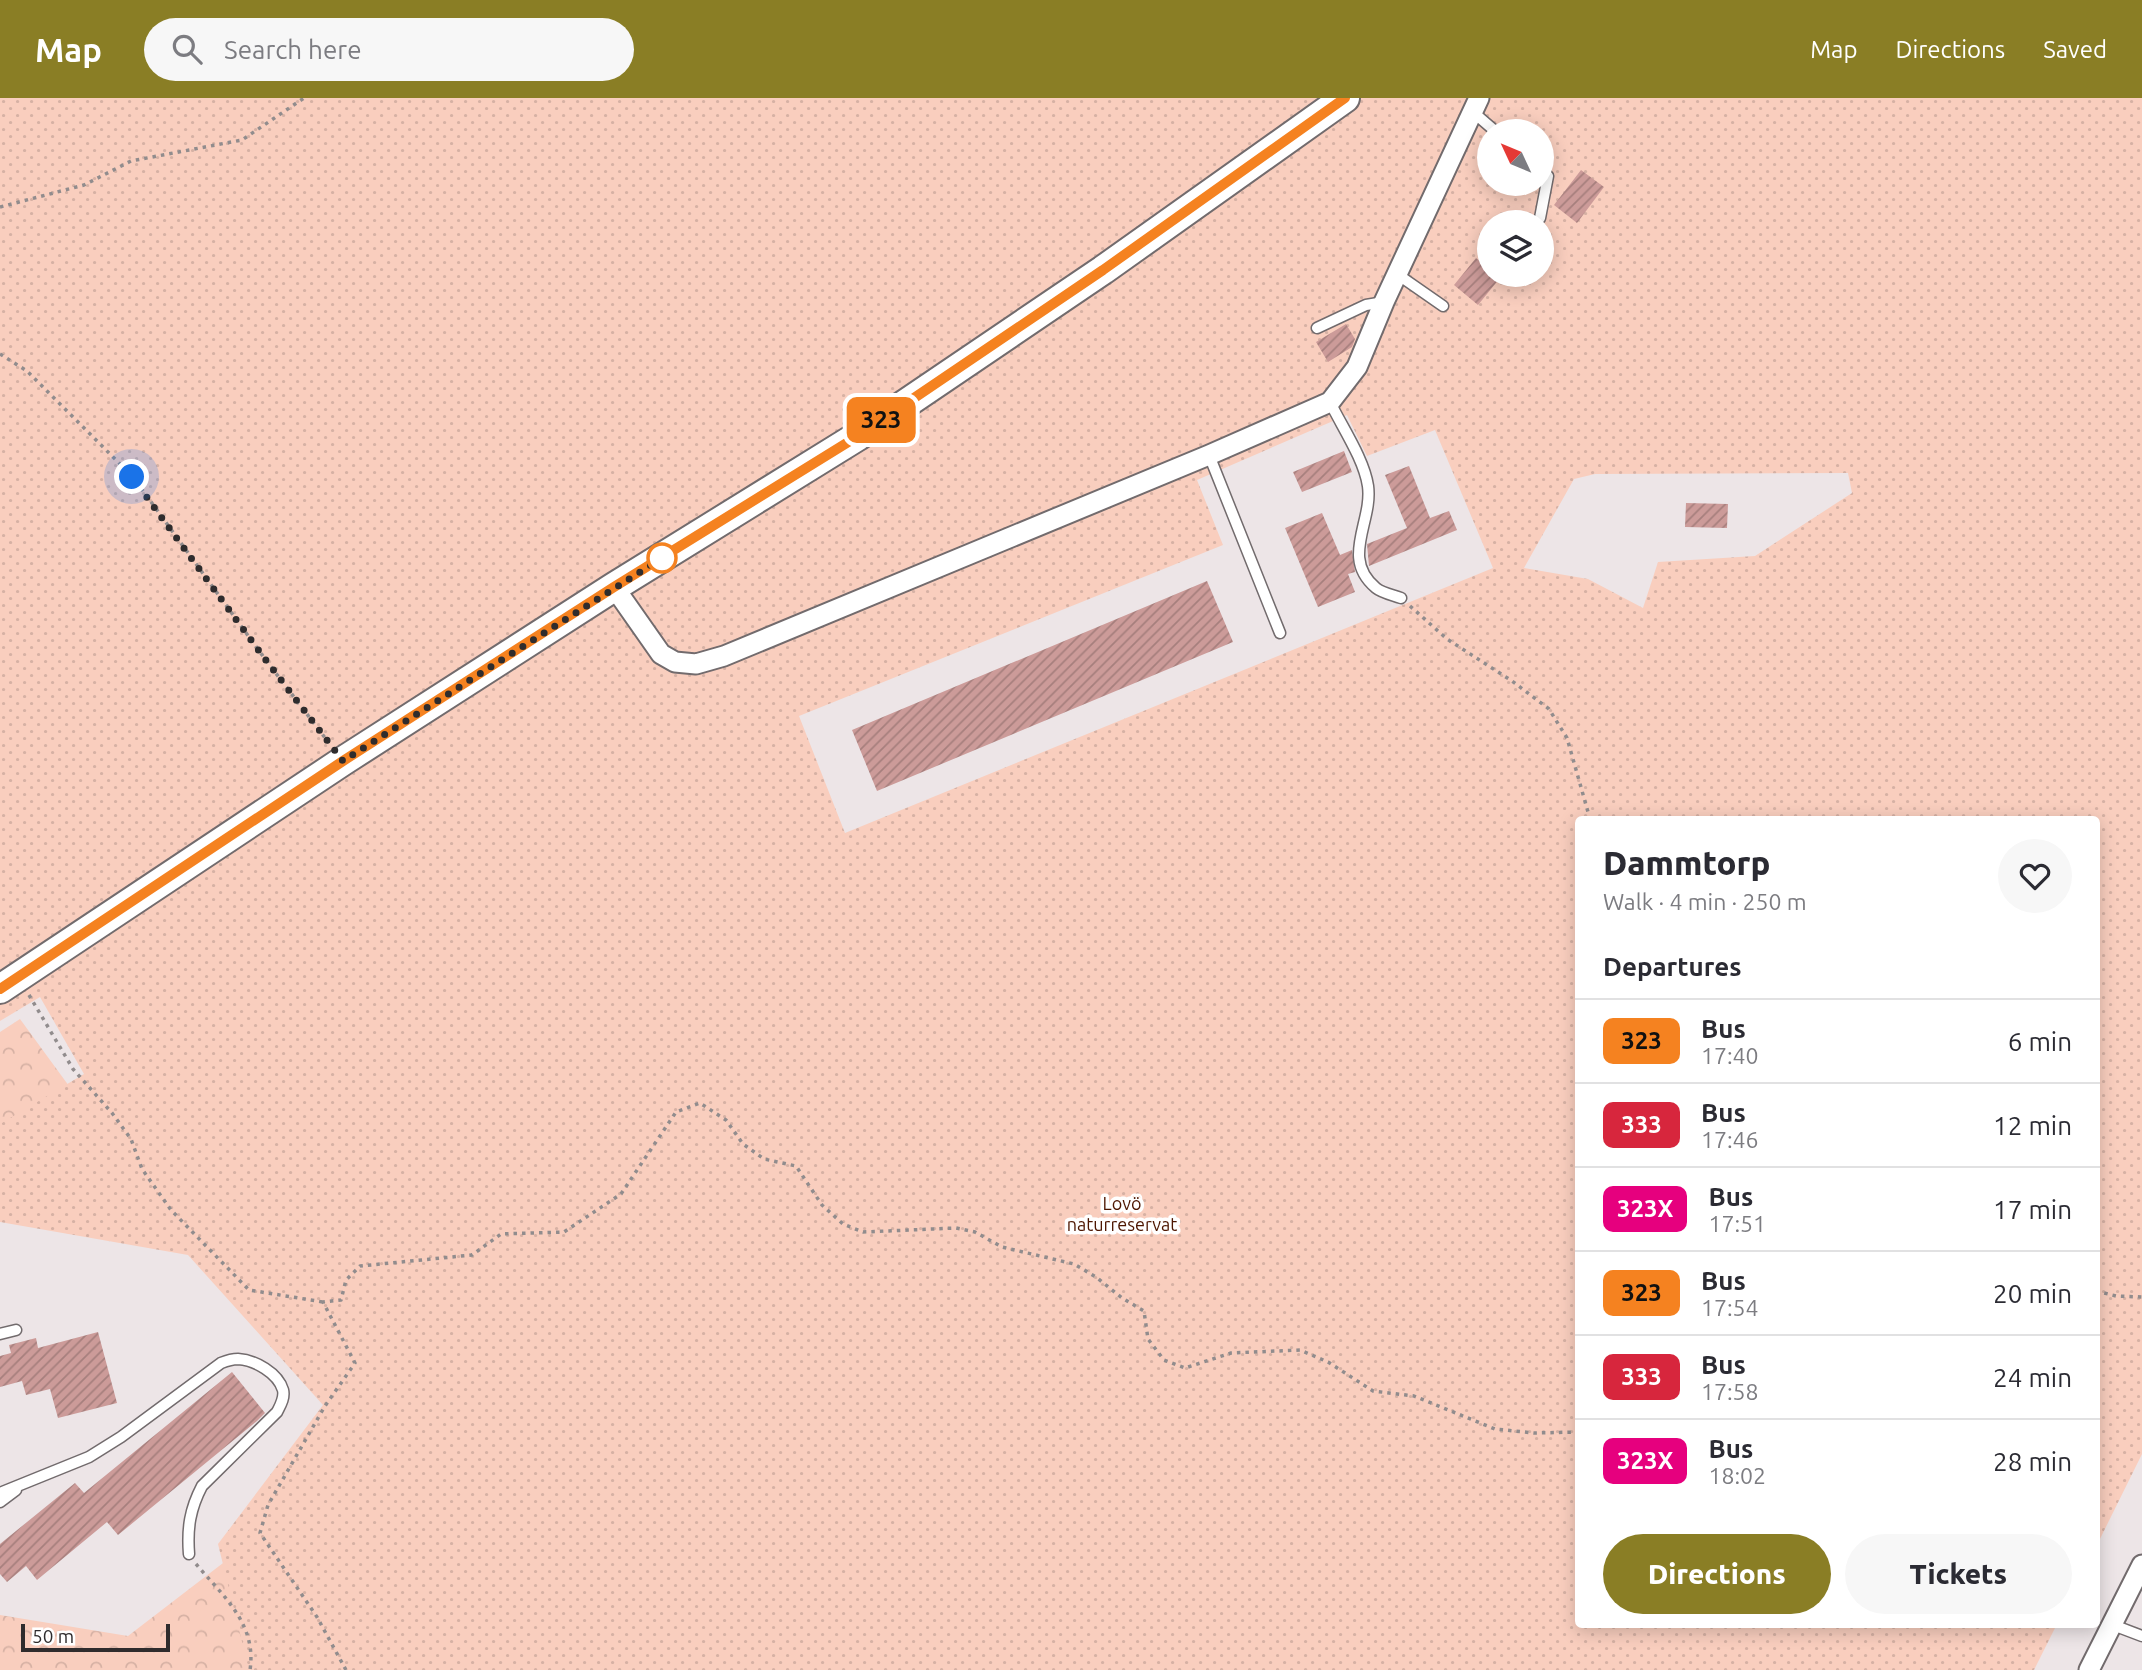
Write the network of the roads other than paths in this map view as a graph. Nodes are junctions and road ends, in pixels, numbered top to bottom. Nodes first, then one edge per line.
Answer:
1 (1345, 98) edge
2 (1476, 105) edge
3 (1397, 274) junction
4 (1384, 302) junction
5 (1443, 306) dead end
6 (1318, 328) dead end
7 (1330, 402) junction
8 (1209, 455) junction
9 (614, 587) junction
10 (1401, 598) road end
11 (1280, 633) dead end
12 (9, 983) edge
13 (16, 1330) dead end
14 (0, 1334) edge
15 (26, 1483) junction
16 (0, 1493) edge
17 (0, 1502) edge
18 (189, 1554) road end
19 (2142, 1565) edge
20 (2113, 1625) junction
21 (2142, 1636) edge
22 (2089, 1670) edge

1 - 9 street
2 - 3 street
3 - 4 street
3 - 5 lane
4 - 6 lane
4 - 7 street
7 - 8 street
7 - 10 lane
8 - 9 street
8 - 11 lane
9 - 12 street
13 - 14 lane
15 - 16 lane
15 - 17 lane
15 - 18 lane
19 - 20 street
20 - 21 lane
20 - 22 street

